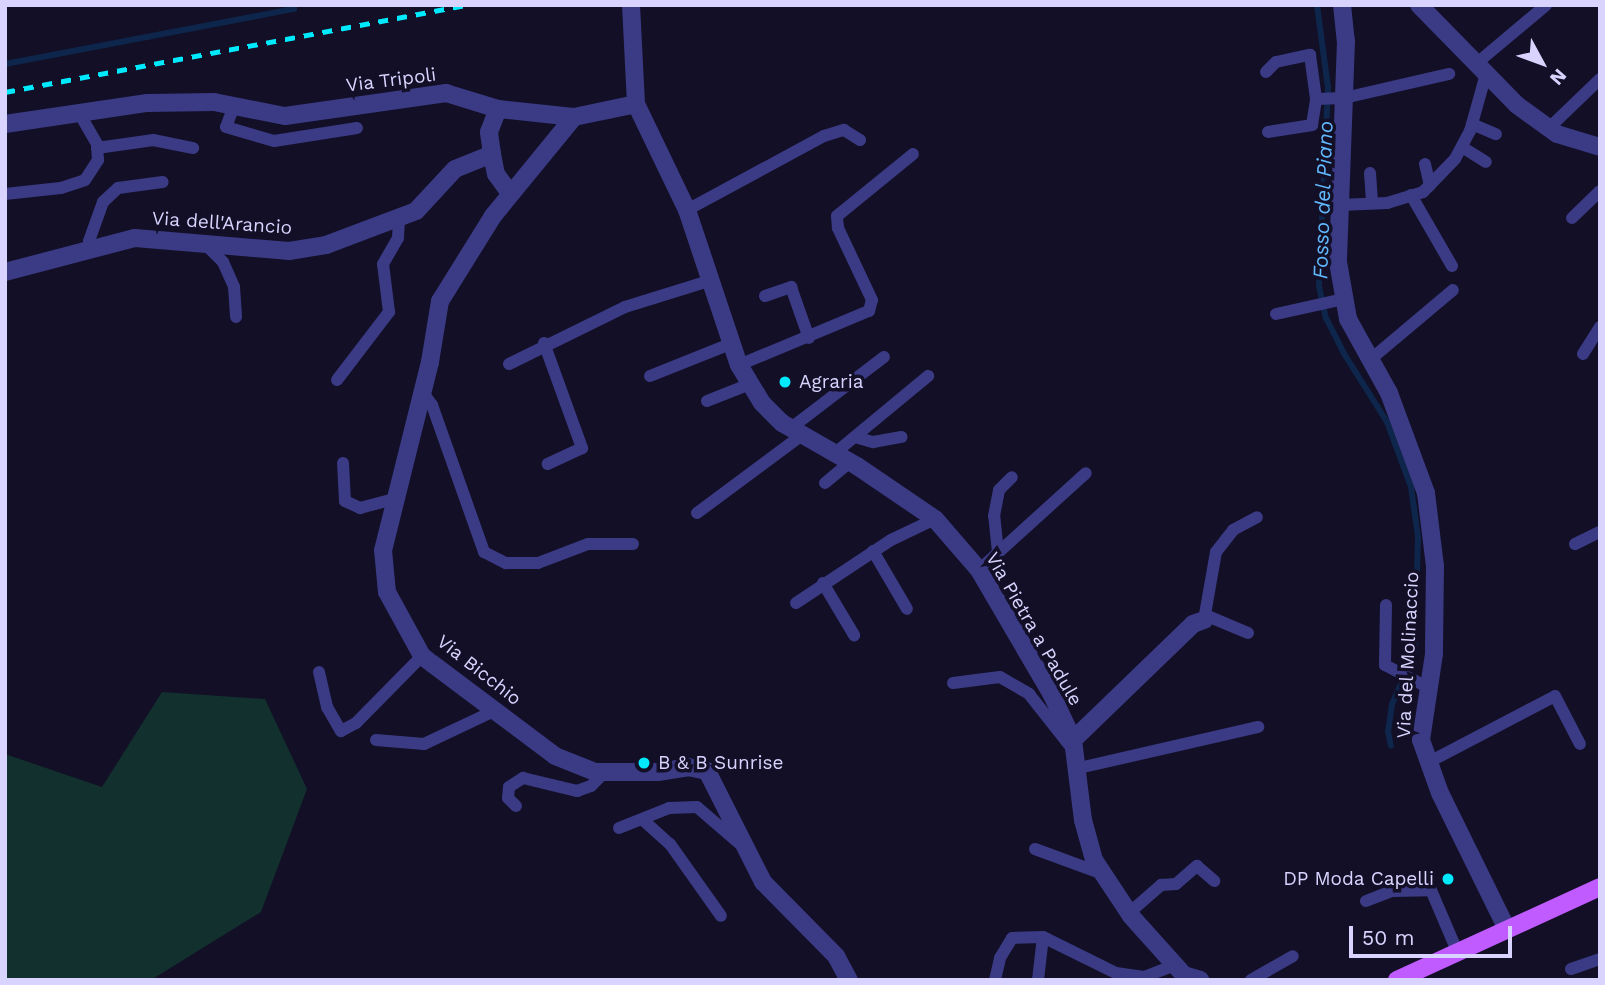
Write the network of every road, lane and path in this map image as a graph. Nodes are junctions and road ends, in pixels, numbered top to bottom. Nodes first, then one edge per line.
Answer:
1 (631, 5) edge
2 (1342, 5) edge
3 (1419, 5) edge
4 (1546, 5) edge
5 (1481, 69) junction
6 (1266, 72) dead end
7 (1449, 74) dead end
8 (1600, 79) edge
9 (1341, 98) junction
10 (1317, 99) junction
11 (636, 104) junction
12 (234, 106) junction
13 (498, 109) junction
14 (79, 113) junction
15 (574, 117) junction
16 (5, 124) edge
17 (1472, 124) junction
18 (357, 128) dead end
19 (1549, 128) junction
20 (1268, 132) dead end
21 (1496, 134) dead end
22 (860, 140) dead end
23 (1462, 146) junction
24 (1600, 147) edge
25 (97, 148) junction
26 (193, 148) dead end
27 (492, 154) junction
28 (913, 154) dead end
29 (1486, 162) dead end
30 (1425, 164) dead end
31 (1370, 173) dead end
32 (5, 178) edge
33 (163, 182) dead end
34 (1430, 185) junction
35 (1600, 191) edge
36 (6, 193) edge
37 (510, 193) junction
38 (1411, 195) junction
39 (1372, 203) junction
40 (1341, 205) junction
41 (687, 210) junction
42 (399, 218) junction
43 (1572, 218) dead end
44 (203, 242) junction
45 (91, 249) junction
46 (1452, 266) dead end
47 (5, 272) edge
48 (712, 280) junction
49 (1454, 290) dead end
50 (765, 296) dead end
51 (1338, 300) junction
52 (1276, 314) dead end
53 (236, 317) dead end
54 (1600, 327) edge
55 (809, 338) junction
56 (544, 343) junction
57 (730, 344) junction
58 (1583, 354) dead end
59 (884, 357) dead end
60 (1371, 359) junction
61 (509, 364) dead end
62 (738, 365) junction
63 (650, 376) dead end
64 (928, 376) dead end
65 (337, 380) dead end
66 (750, 384) junction
67 (421, 390) junction
68 (707, 401) dead end
69 (797, 431) junction
70 (855, 437) junction
71 (902, 437) dead end
72 (843, 458) junction
73 (343, 463) dead end
74 (547, 464) dead end
75 (1086, 473) dead end
76 (1012, 477) dead end
77 (825, 483) dead end
78 (394, 499) junction
79 (697, 513) dead end
80 (1257, 517) dead end
81 (934, 519) junction
82 (1600, 532) edge
83 (633, 544) dead end
84 (1574, 544) dead end
85 (873, 551) junction
86 (998, 552) junction
87 (979, 570) junction
88 (823, 583) junction
89 (796, 603) dead end
90 (1386, 605) dead end
91 (906, 609) dead end
92 (1204, 620) junction
93 (1248, 633) dead end
94 (854, 635) dead end
95 (422, 656) junction
96 (319, 673) dead end
97 (953, 683) dead end
98 (1421, 683) junction
99 (496, 710) junction
100 (1258, 727) dead end
101 (376, 740) dead end
102 (1580, 744) dead end
103 (1076, 754) junction
104 (1429, 762) junction
105 (605, 772) junction
106 (516, 806) dead end
107 (643, 820) junction
108 (619, 828) dead end
109 (1035, 849) dead end
110 (750, 853) junction
111 (1103, 874) junction
112 (1214, 881) dead end
113 (1600, 887) edge
114 (1366, 901) dead end
115 (1129, 913) junction
116 (721, 916) dead end
117 (1507, 929) junction
118 (1043, 937) junction
119 (1457, 951) junction
120 (1293, 956) dead end
121 (1600, 959) edge
122 (1175, 965) junction
123 (1571, 969) dead end
124 (849, 980) edge
125 (995, 980) edge
126 (1038, 980) edge
127 (1200, 980) edge
128 (1251, 980) edge
129 (1397, 980) edge

1 - 11 street, Via Pietra a Padule
2 - 9 street, Via del Molinaccio
3 - 5 street
4 - 5 lane
5 - 17 lane
5 - 19 street
6 - 10 lane
7 - 9 lane
8 - 19 lane
9 - 10 lane
9 - 40 street, Via del Molinaccio
10 - 20 lane
11 - 15 street, Via Tripoli
11 - 41 street, Via Pietra a Padule
12 - 13 street, Via Tripoli
12 - 14 street, Via Tripoli
12 - 18 lane
13 - 15 street, Via Tripoli
13 - 27 street
14 - 16 street, Via Tripoli
14 - 25 lane
15 - 37 street, Via Bicchio
17 - 21 lane
17 - 23 lane
19 - 24 street
22 - 41 lane
23 - 29 lane
23 - 34 lane
25 - 26 lane
25 - 36 lane
27 - 37 street
27 - 42 street, Via dell'Arancio
28 - 55 lane
30 - 34 lane
31 - 39 lane
32 - 36 lane
33 - 45 lane
34 - 38 lane
35 - 43 lane
37 - 67 street, Via Bicchio
38 - 39 lane
38 - 46 lane
39 - 40 lane
40 - 51 street, Via del Molinaccio
41 - 48 street, Via Pietra a Padule
42 - 44 street, Via dell'Arancio
42 - 65 lane
44 - 45 street, Via dell'Arancio
44 - 53 lane
45 - 47 street, Via dell'Arancio
48 - 56 lane
48 - 57 street, Via Pietra a Padule
49 - 60 lane
50 - 55 lane
51 - 52 lane
51 - 60 street, Via del Molinaccio
54 - 58 lane
55 - 62 lane
56 - 61 lane
56 - 74 lane
57 - 62 street, Via Pietra a Padule
57 - 63 lane
59 - 69 lane
60 - 98 street, Via del Molinaccio
62 - 66 street, Via Pietra a Padule
64 - 70 lane
66 - 68 lane
66 - 69 street, Via Pietra a Padule
67 - 78 street, Via Bicchio
67 - 83 lane
69 - 72 street, Via Pietra a Padule
69 - 79 lane
70 - 71 lane
70 - 72 lane
72 - 77 lane
72 - 81 street, Via Pietra a Padule
73 - 78 lane
75 - 86 lane
76 - 86 lane
78 - 95 street, Via Bicchio
80 - 92 lane
81 - 85 lane
81 - 87 street, Via Pietra a Padule
82 - 84 lane
85 - 88 lane
85 - 91 lane
86 - 87 lane
87 - 103 street, Via Pietra a Padule
88 - 89 lane
88 - 94 lane
90 - 98 lane
92 - 93 lane
92 - 103 street
95 - 96 lane
95 - 99 street, Via Bicchio
97 - 103 lane
98 - 104 street, Via del Molinaccio
99 - 101 lane
99 - 105 street, Via Bicchio
100 - 103 lane
102 - 104 lane
103 - 111 street, Via Pietra a Padule
104 - 117 street, Via del Molinaccio
105 - 106 lane
105 - 110 street, Via Bicchio
107 - 108 lane
107 - 110 lane
107 - 116 lane
109 - 111 lane
110 - 124 street, Via Bicchio
111 - 115 street, Via Pietra a Padule
112 - 115 lane
113 - 117 main road
114 - 119 lane
115 - 122 street, Via Pietra a Padule
117 - 119 main road
118 - 122 lane
118 - 125 lane
118 - 126 lane
119 - 129 main road
120 - 128 lane
121 - 123 lane
122 - 127 street, Via Pietra a Padule

